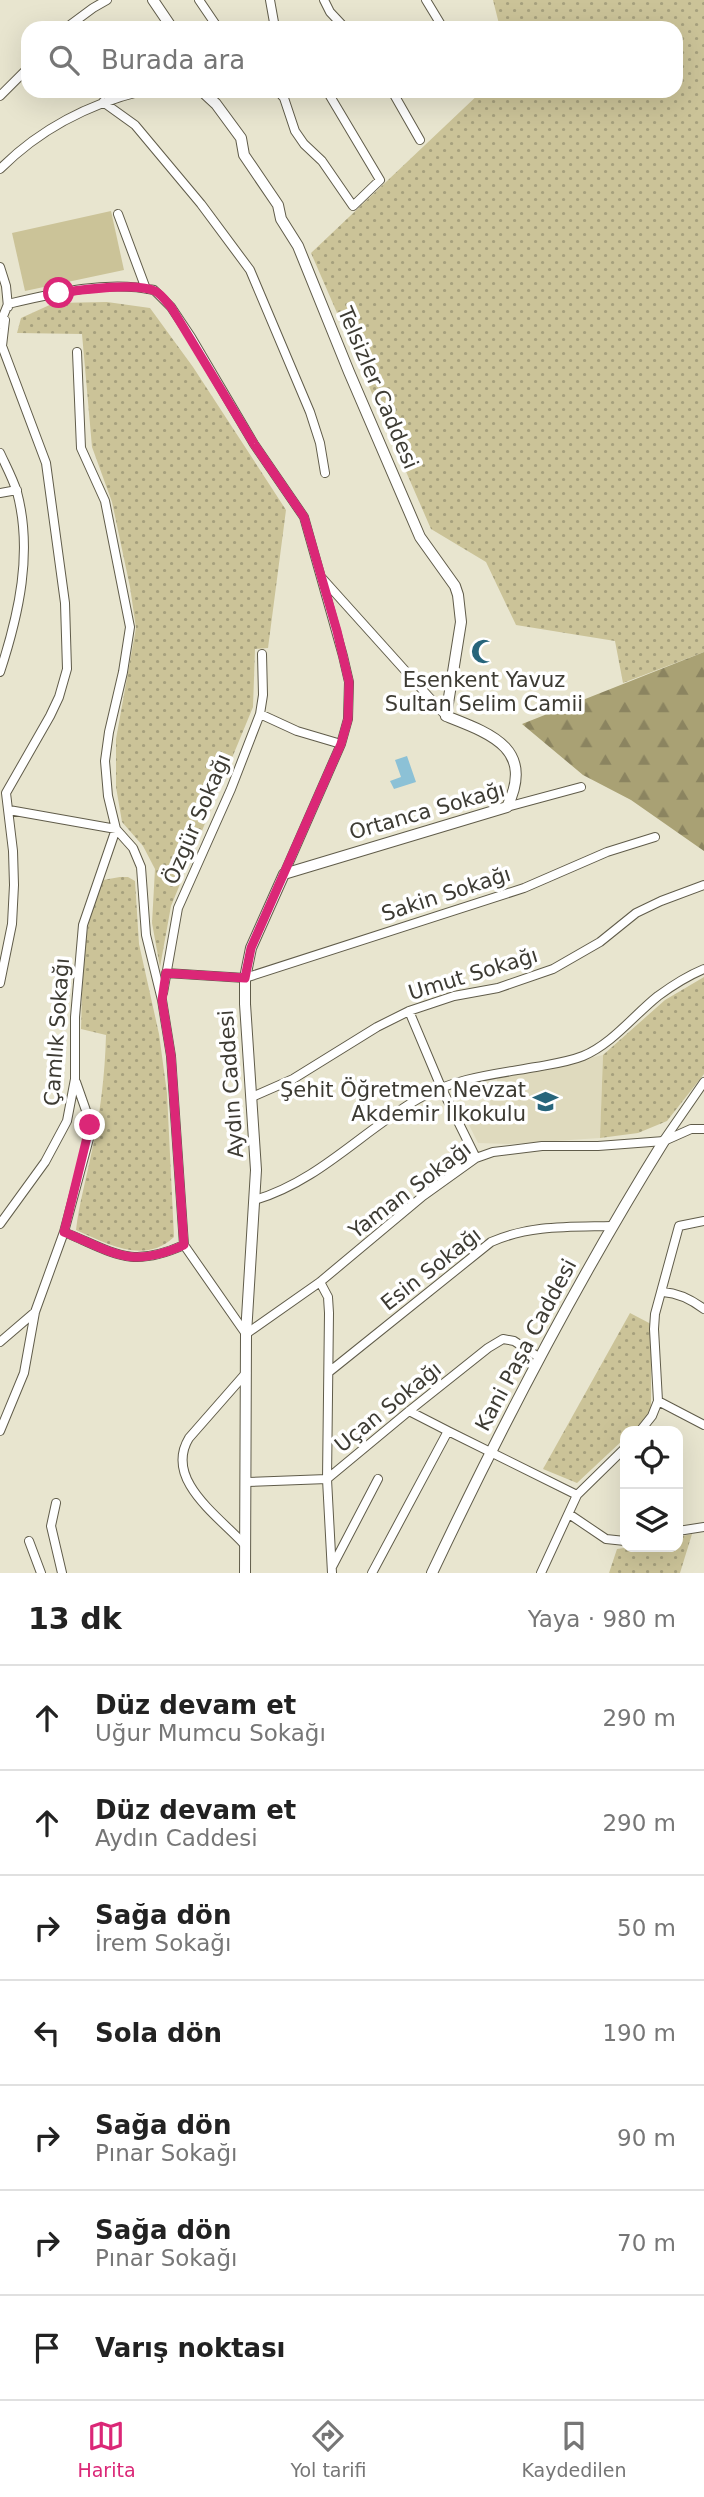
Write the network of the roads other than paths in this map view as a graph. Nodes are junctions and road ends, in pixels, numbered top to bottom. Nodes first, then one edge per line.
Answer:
1 (107, 0) edge
2 (199, 0) edge
3 (270, 0) edge
4 (324, 0) edge
5 (426, 0) edge
6 (152, 1) edge
7 (91, 4) edge
8 (73, 21) edge
9 (167, 21) edge
10 (213, 21) edge
11 (274, 21) edge
12 (338, 21) edge
13 (439, 21) edge
14 (21, 75) edge
15 (0, 96) edge
16 (117, 98) edge
17 (210, 98) edge
18 (283, 98) edge
19 (331, 98) edge
20 (396, 98) edge
21 (103, 102) junction
22 (420, 140) dead end
23 (0, 169) edge
24 (118, 214) dead end
25 (0, 267) edge
26 (146, 289) junction
27 (8, 304) junction
28 (0, 324) edge
29 (77, 352) dead end
30 (0, 453) edge
31 (325, 473) dead end
32 (16, 490) junction
33 (0, 493) edge
34 (319, 575) junction
35 (262, 654) dead end
36 (0, 672) edge
37 (260, 714) junction
38 (446, 716) junction
39 (341, 744) junction
40 (581, 787) dead end
41 (3, 792) edge
42 (507, 807) junction
43 (9, 810) junction
44 (116, 829) junction
45 (655, 837) dead end
46 (284, 874) junction
47 (704, 885) edge
48 (0, 922) edge
49 (12, 924) junction
50 (704, 969) edge
51 (166, 973) junction
52 (245, 978) junction
53 (0, 983) edge
54 (162, 1000) junction
55 (409, 1011) junction
56 (75, 1079) junction
57 (704, 1082) edge
58 (441, 1087) junction
59 (252, 1097) junction
60 (704, 1129) edge
61 (664, 1140) junction
62 (476, 1157) junction
63 (256, 1200) junction
64 (704, 1222) edge
65 (0, 1224) edge
66 (611, 1226) junction
67 (64, 1232) junction
68 (184, 1245) junction
69 (320, 1282) junction
70 (663, 1292) junction
71 (704, 1309) edge
72 (35, 1312) junction
73 (246, 1334) junction
74 (0, 1342) edge
75 (540, 1358) junction
76 (329, 1372) junction
77 (246, 1373) junction
78 (658, 1401) junction
79 (409, 1411) junction
80 (704, 1425) edge
81 (644, 1426) edge
82 (0, 1431) edge
83 (448, 1431) junction
84 (491, 1451) junction
85 (620, 1453) edge
86 (327, 1479) junction
87 (378, 1479) dead end
88 (246, 1482) junction
89 (577, 1495) junction
90 (55, 1503) dead end
91 (569, 1514) junction
92 (704, 1527) edge
93 (683, 1530) edge
94 (620, 1540) edge
95 (29, 1542) dead end
96 (243, 1543) junction
97 (331, 1571) edge
98 (41, 1573) edge
99 (62, 1573) edge
100 (245, 1573) edge
101 (372, 1573) edge
102 (432, 1573) edge
103 (541, 1573) edge

1 - 7 street
2 - 10 street
3 - 11 street
4 - 12 street
5 - 13 street
6 - 9 street
7 - 8 street
14 - 15 street
16 - 21 street
17 - 38 street, Telsizler Caddesi
18 - 19 street
20 - 22 street
21 - 23 street
21 - 31 street
24 - 26 street
25 - 27 street
26 - 27 street
26 - 34 street, Aydın Caddesi
27 - 28 street
27 - 41 street
29 - 44 street
30 - 32 street
32 - 33 street
32 - 36 street
34 - 38 street
34 - 39 street, Aydın Caddesi
35 - 37 street, Özgür Sokağı
37 - 39 street
37 - 51 street, Özgür Sokağı
38 - 42 street
39 - 46 street, Aydın Caddesi
40 - 42 street, Ortanca Sokağı
41 - 43 street
42 - 46 street, Ortanca Sokağı
43 - 44 street
43 - 49 street
44 - 54 street
44 - 56 street, Çamlık Sokağı
45 - 52 street, Sakin Sokağı
46 - 52 street, Aydın Caddesi
47 - 55 street, Umut Sokağı
48 - 49 street
49 - 53 street
50 - 58 street
51 - 52 street
51 - 54 street, Özgür Sokağı
52 - 59 street, Aydın Caddesi
54 - 68 street
55 - 58 street
55 - 59 street, Umut Sokağı
56 - 65 street, Çamlık Sokağı
56 - 67 street
57 - 61 street
58 - 62 street
58 - 63 street
59 - 63 street, Aydın Caddesi
60 - 61 street, Yaman Sokağı
61 - 62 street, Yaman Sokağı
61 - 66 street, Kani Paşa Caddesi
62 - 69 street, Yaman Sokağı
63 - 73 street, Aydın Caddesi
64 - 70 street
66 - 75 street, Kani Paşa Caddesi
66 - 76 street, Esin Sokağı
67 - 68 street
67 - 72 street
68 - 73 street
69 - 73 street, Yaman Sokağı
69 - 76 street
70 - 71 street
70 - 78 street
72 - 74 street
72 - 82 street
73 - 77 street, Aydın Caddesi
75 - 79 street, Uçan Sokağı
75 - 84 street, Kani Paşa Caddesi
76 - 86 street
77 - 88 street, Aydın Caddesi
77 - 96 street
78 - 80 street
78 - 81 street
79 - 83 street
79 - 86 street, Uçan Sokağı
83 - 84 street
83 - 101 street
84 - 89 street
84 - 102 street, Kani Paşa Caddesi
85 - 89 street
86 - 88 street, Uçan Sokağı
86 - 97 street
87 - 97 street
88 - 96 street, Aydın Caddesi
89 - 91 street
90 - 99 street
91 - 94 street
91 - 103 street
92 - 93 street
95 - 98 street
96 - 100 street, Aydın Caddesi

